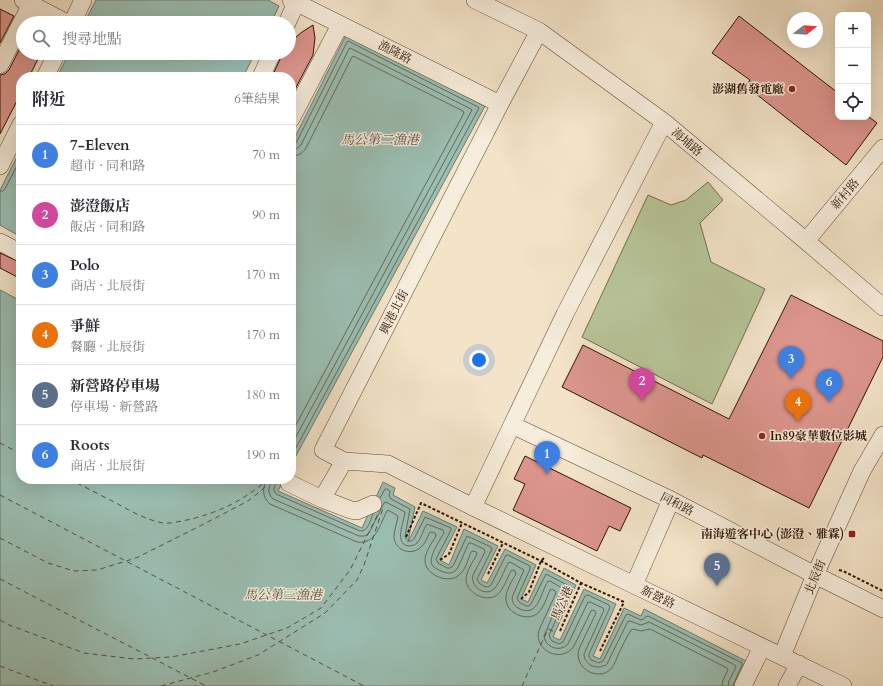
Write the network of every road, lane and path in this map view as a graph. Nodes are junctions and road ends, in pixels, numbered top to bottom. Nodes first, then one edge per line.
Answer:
1 (83, 0) edge
2 (475, 0) edge
3 (294, 1) edge
4 (27, 2) edge
5 (21, 16) edge
6 (54, 16) edge
7 (75, 16) edge
8 (289, 16) edge
9 (340, 25) junction
10 (16, 28) edge
11 (539, 30) junction
12 (54, 60) edge
13 (269, 60) edge
14 (0, 65) edge
15 (48, 72) edge
16 (263, 72) edge
17 (500, 104) junction
18 (296, 109) edge
19 (664, 122) junction
20 (16, 134) edge
21 (883, 148) edge
22 (0, 166) edge
23 (806, 241) junction
24 (0, 242) edge
25 (16, 250) edge
26 (883, 307) edge
27 (512, 425) junction
28 (883, 435) edge
29 (344, 461) junction
30 (291, 484) edge
31 (322, 499) junction
32 (671, 500) junction
33 (373, 504) dead end
34 (473, 507) junction
35 (462, 523) junction
36 (406, 537) dead end
37 (503, 543) junction
38 (440, 560) dead end
39 (541, 562) junction
40 (837, 570) dead end
41 (488, 574) dead end
42 (815, 575) junction
43 (581, 582) junction
44 (634, 585) junction
45 (883, 591) edge
46 (520, 599) dead end
47 (883, 609) edge
48 (560, 631) dead end
49 (762, 647) junction
50 (600, 651) dead end
51 (782, 656) junction
52 (798, 664) junction
53 (743, 686) edge
54 (787, 686) edge
55 (843, 686) edge

1 - 7 street
2 - 11 street, 海埔路
3 - 8 street
3 - 9 street, 漁隆路
4 - 5 street
4 - 6 street
9 - 17 street, 漁隆路
9 - 18 street
10 - 14 street
11 - 17 street, 興港北街
11 - 19 street, 海埔路
12 - 15 street
13 - 16 street
17 - 29 street, 興港北街
19 - 23 street, 海埔路
19 - 27 street
20 - 22 street
21 - 23 street, 新村路
23 - 26 street, 海埔路
24 - 25 street
27 - 32 street, 同和路
27 - 34 street
28 - 42 street, 北辰街
29 - 31 street
29 - 34 street, 興港北街
30 - 31 street
31 - 33 street
32 - 42 street, 同和路
32 - 44 street
34 - 44 street, 新營路
35 - 36 path
35 - 37 path
35 - 38 path
37 - 39 path
37 - 41 path
39 - 43 path
39 - 46 path
40 - 45 path
42 - 47 street, 同和路
42 - 51 street, 北辰街
43 - 48 path, 馬公港
43 - 50 path
44 - 49 street, 新營路
49 - 51 street, 新營路
49 - 53 street
51 - 52 street, 新營路
52 - 54 street
52 - 55 street, 新營路

